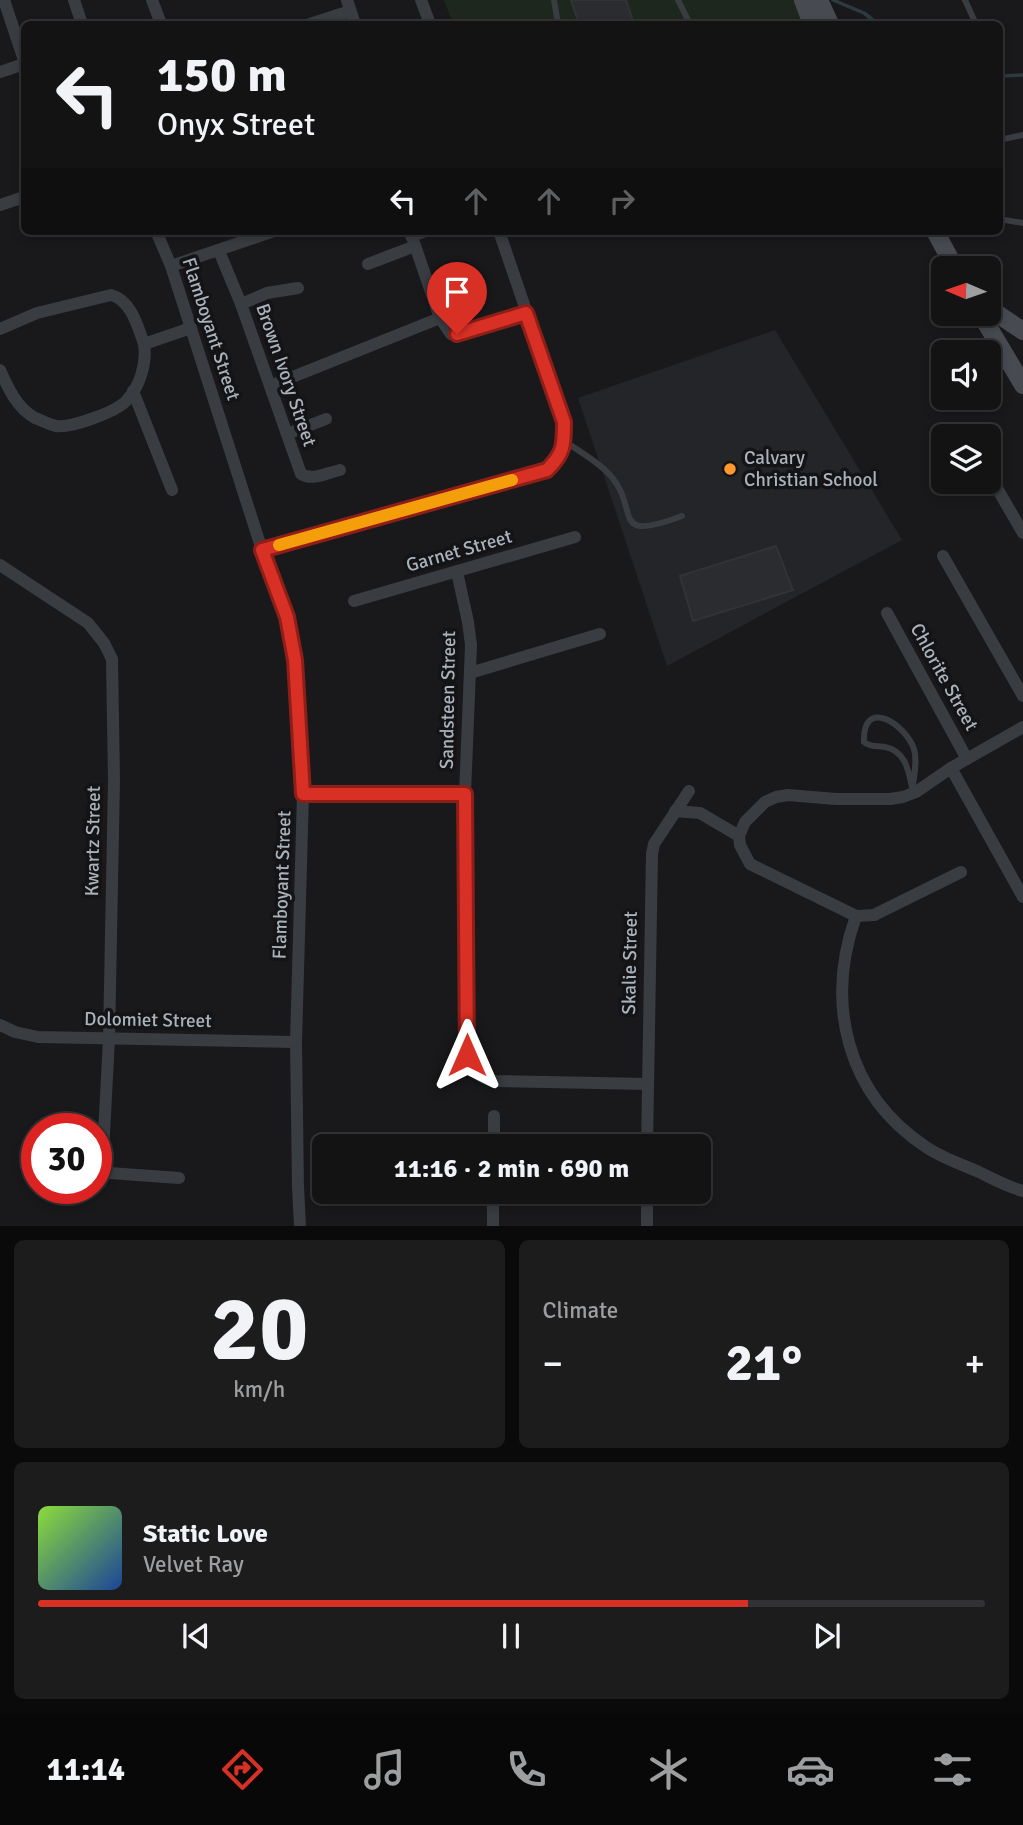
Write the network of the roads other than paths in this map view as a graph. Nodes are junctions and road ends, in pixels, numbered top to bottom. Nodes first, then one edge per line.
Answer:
1 (4, 0) edge
2 (74, 0) edge
3 (152, 0) edge
4 (421, 0) edge
5 (554, 0) edge
6 (678, 0) edge
7 (803, 0) edge
8 (819, 0) edge
9 (965, 0) edge
10 (349, 6) edge
11 (81, 21) edge
12 (160, 21) edge
13 (316, 21) edge
14 (429, 21) edge
15 (558, 21) edge
16 (688, 21) edge
17 (811, 21) edge
18 (829, 21) edge
19 (975, 21) edge
20 (21, 53) edge
21 (21, 63) edge
22 (0, 72) edge
23 (1023, 135) edge
24 (1003, 139) edge
25 (21, 198) edge
26 (0, 205) edge
27 (1003, 220) edge
28 (1023, 223) edge
29 (158, 235) edge
30 (263, 235) edge
31 (500, 235) edge
32 (937, 235) edge
33 (949, 235) edge
34 (412, 238) edge
35 (219, 251) junction
36 (949, 256) edge
37 (961, 256) edge
38 (368, 264) dead end
39 (171, 266) junction
40 (464, 275) dead end
41 (430, 286) junction
42 (298, 288) dead end
43 (241, 304) junction
44 (526, 313) junction
45 (440, 318) junction
46 (1001, 319) edge
47 (994, 326) edge
48 (997, 326) edge
49 (191, 328) junction
50 (0, 329) edge
51 (1023, 331) edge
52 (144, 344) junction
53 (1023, 365) edge
54 (0, 370) edge
55 (1023, 384) edge
56 (271, 386) junction
57 (133, 391) junction
58 (326, 419) dead end
59 (287, 434) junction
60 (564, 441) junction
61 (340, 470) dead end
62 (172, 490) dead end
63 (1000, 494) edge
64 (682, 516) dead end
65 (1023, 533) edge
66 (575, 537) dead end
67 (262, 550) junction
68 (943, 556) dead end
69 (0, 565) edge
70 (457, 572) junction
71 (354, 601) dead end
72 (887, 613) dead end
73 (600, 634) dead end
74 (470, 673) junction
75 (1018, 674) edge
76 (1023, 696) edge
77 (1022, 731) edge
78 (967, 759) junction
79 (951, 768) junction
80 (689, 791) dead end
81 (912, 792) junction
82 (303, 794) junction
83 (465, 794) junction
84 (675, 811) junction
85 (739, 836) junction
86 (961, 872) dead end
87 (1023, 897) edge
88 (856, 916) junction
89 (0, 1025) edge
90 (109, 1040) junction
91 (296, 1042) junction
92 (647, 1084) junction
93 (103, 1113) edge
94 (494, 1116) dead end
95 (494, 1134) edge
96 (647, 1134) edge
97 (112, 1173) edge
98 (179, 1178) dead end
99 (1023, 1191) edge
100 (493, 1204) edge
101 (647, 1204) edge
102 (300, 1226) edge
103 (493, 1226) edge
104 (647, 1226) edge

1 - 20 street
2 - 11 street
3 - 12 street
4 - 14 street
5 - 15 lane
6 - 16 lane
7 - 17 main road
8 - 18 main road
9 - 19 lane
10 - 13 street
21 - 22 street
23 - 24 lane
25 - 26 street
27 - 28 lane
29 - 39 street, Flamboyant Street
30 - 35 street
31 - 44 street
32 - 36 main road
33 - 37 main road
34 - 38 street
34 - 41 street
35 - 39 street
35 - 43 street, Brown Ivory Street
39 - 49 street, Flamboyant Street
40 - 41 street
41 - 45 street
42 - 43 street
43 - 56 street, Brown Ivory Street
44 - 45 street
44 - 60 street
45 - 56 street
46 - 51 main road
47 - 55 main road
48 - 53 main road
49 - 52 street
49 - 67 street, Flamboyant Street
50 - 52 street
52 - 57 street
54 - 57 street
56 - 59 street, Brown Ivory Street
57 - 62 street
58 - 59 street
59 - 61 street, Brown Ivory Street
60 - 64 lane
60 - 67 street
63 - 65 street
66 - 70 street, Garnet Street
67 - 82 street, Flamboyant Street
68 - 75 street
69 - 90 street, Kwartz Street
70 - 71 street, Garnet Street
70 - 74 street, Sandsteen Street
72 - 78 street, Chlorite Street
73 - 74 street
74 - 83 street, Sandsteen Street
75 - 76 street
77 - 78 street
78 - 79 street
79 - 81 street
79 - 87 street
80 - 84 street, Skalie Street
81 - 81 lane
81 - 85 street
82 - 83 street
82 - 91 street, Flamboyant Street
83 - 92 street, Sandsteen Street
84 - 85 street
84 - 92 street, Skalie Street
85 - 88 street
86 - 88 street
88 - 99 street
89 - 90 street, Dolomiet Street
90 - 91 street, Dolomiet Street
90 - 93 street, Kwartz Street
91 - 102 street, Flamboyant Street
92 - 96 street, Skalie Street
94 - 95 street
97 - 98 street
100 - 103 street
101 - 104 street

